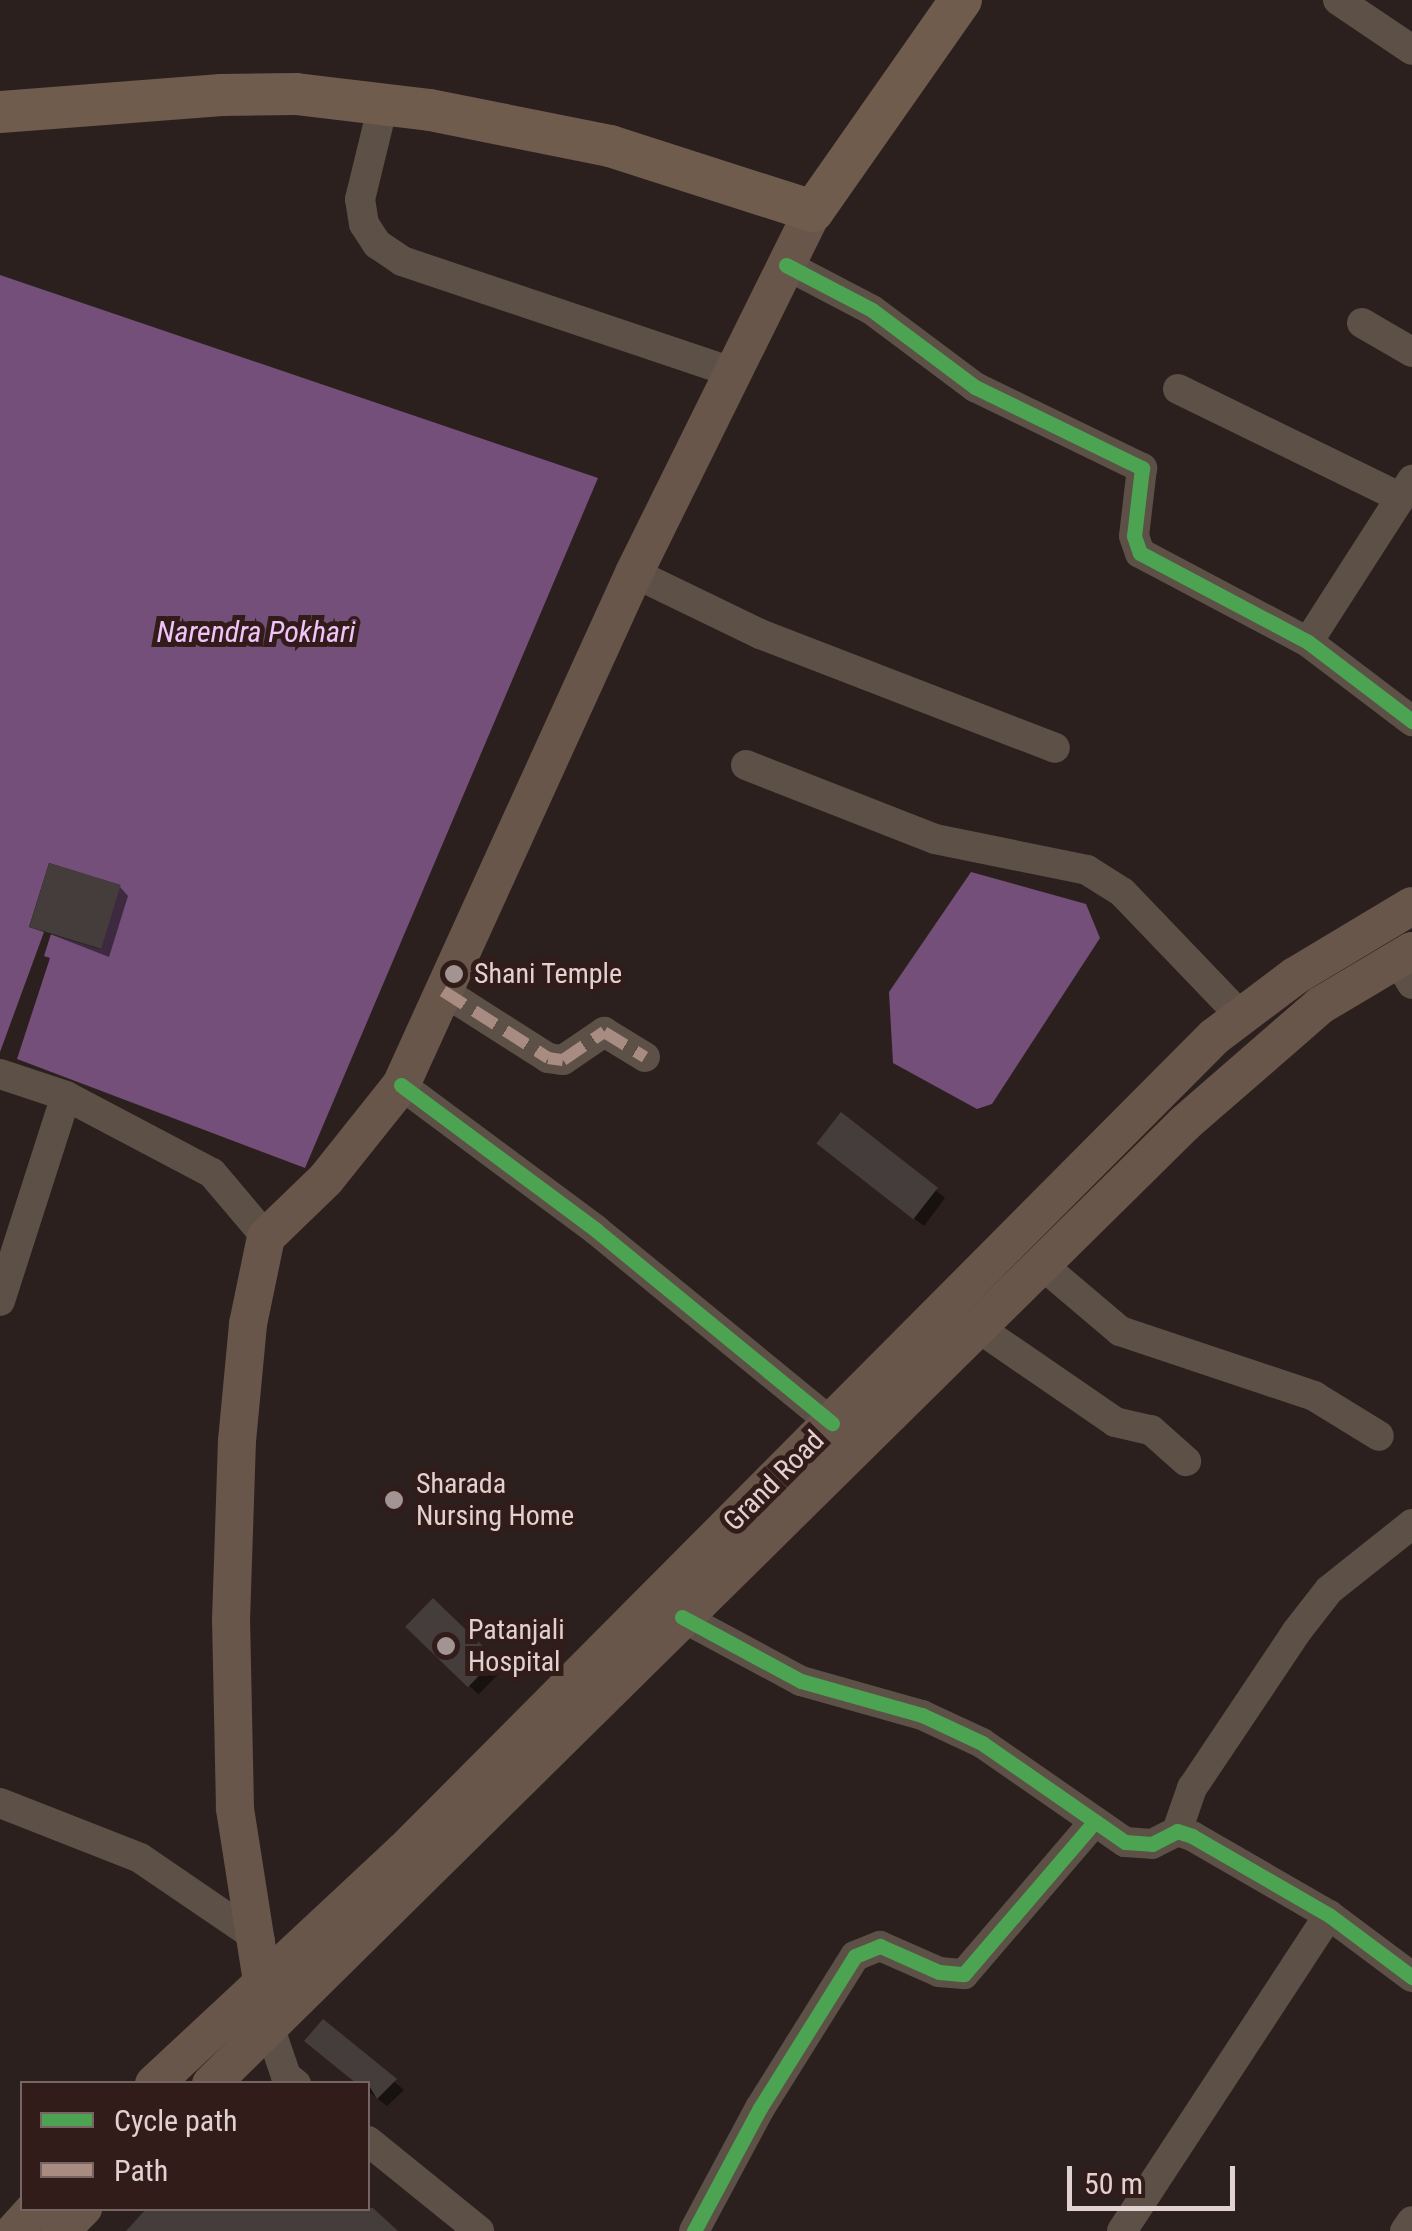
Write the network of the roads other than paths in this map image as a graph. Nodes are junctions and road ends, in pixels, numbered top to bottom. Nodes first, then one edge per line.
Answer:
1 (960, 0) edge
2 (1338, 0) edge
3 (1412, 50) edge
4 (383, 104) junction
5 (0, 112) edge
6 (813, 211) junction
7 (786, 265) junction
8 (1362, 323) dead end
9 (1412, 352) edge
10 (732, 372) junction
11 (1178, 389) dead end
12 (1406, 489) edge
13 (634, 573) junction
14 (1308, 642) junction
15 (1412, 721) edge
16 (1055, 748) dead end
17 (746, 765) dead end
18 (1412, 906) edge
19 (1407, 965) edge
20 (443, 991) junction
21 (1240, 1015) junction
22 (645, 1057) dead end
23 (0, 1074) edge
24 (401, 1084) junction
25 (66, 1096) junction
26 (266, 1237) junction
27 (1042, 1264) junction
28 (0, 1301) edge
29 (977, 1327) junction
30 (832, 1424) junction
31 (1378, 1436) dead end
32 (1186, 1460) dead end
33 (1412, 1524) edge
34 (682, 1617) junction
35 (0, 1803) edge
36 (1095, 1821) junction
37 (1177, 1832) junction
38 (1329, 1916) junction
39 (262, 1958) junction
40 (1412, 1978) edge
41 (270, 2026) junction
42 (157, 2081) edge
43 (213, 2081) edge
44 (292, 2081) edge
45 (370, 2143) edge
46 (33, 2211) edge
47 (79, 2211) edge
48 (1412, 2222) edge
49 (15, 2231) edge
50 (60, 2231) edge
51 (479, 2231) edge
52 (694, 2231) edge
53 (1122, 2231) edge
54 (1404, 2231) edge

1 - 6 highway
2 - 3 street
4 - 5 highway
4 - 6 highway
4 - 10 street
6 - 7 main road
7 - 10 main road
7 - 14 street
8 - 9 street
10 - 13 main road
11 - 12 street
12 - 14 street
13 - 16 street
13 - 20 main road
14 - 15 street
17 - 21 street
18 - 21 main road, Grand Road
19 - 27 main road, Grand Road
20 - 22 street
20 - 24 main road
21 - 30 main road, Grand Road
23 - 25 street
24 - 26 main road
24 - 30 street
25 - 26 street
25 - 28 street
26 - 39 main road
27 - 29 main road, Grand Road
27 - 31 street
29 - 32 street
29 - 34 main road, Grand Road
30 - 39 main road, Grand Road
33 - 37 street
34 - 36 street
34 - 41 main road, Grand Road
35 - 39 street
36 - 37 street
36 - 52 street
37 - 38 street
38 - 40 street
38 - 53 street
39 - 41 main road
39 - 42 main road, Grand Road
41 - 43 main road, Grand Road
41 - 44 street
45 - 51 street
46 - 49 main road
47 - 50 main road
48 - 54 street

